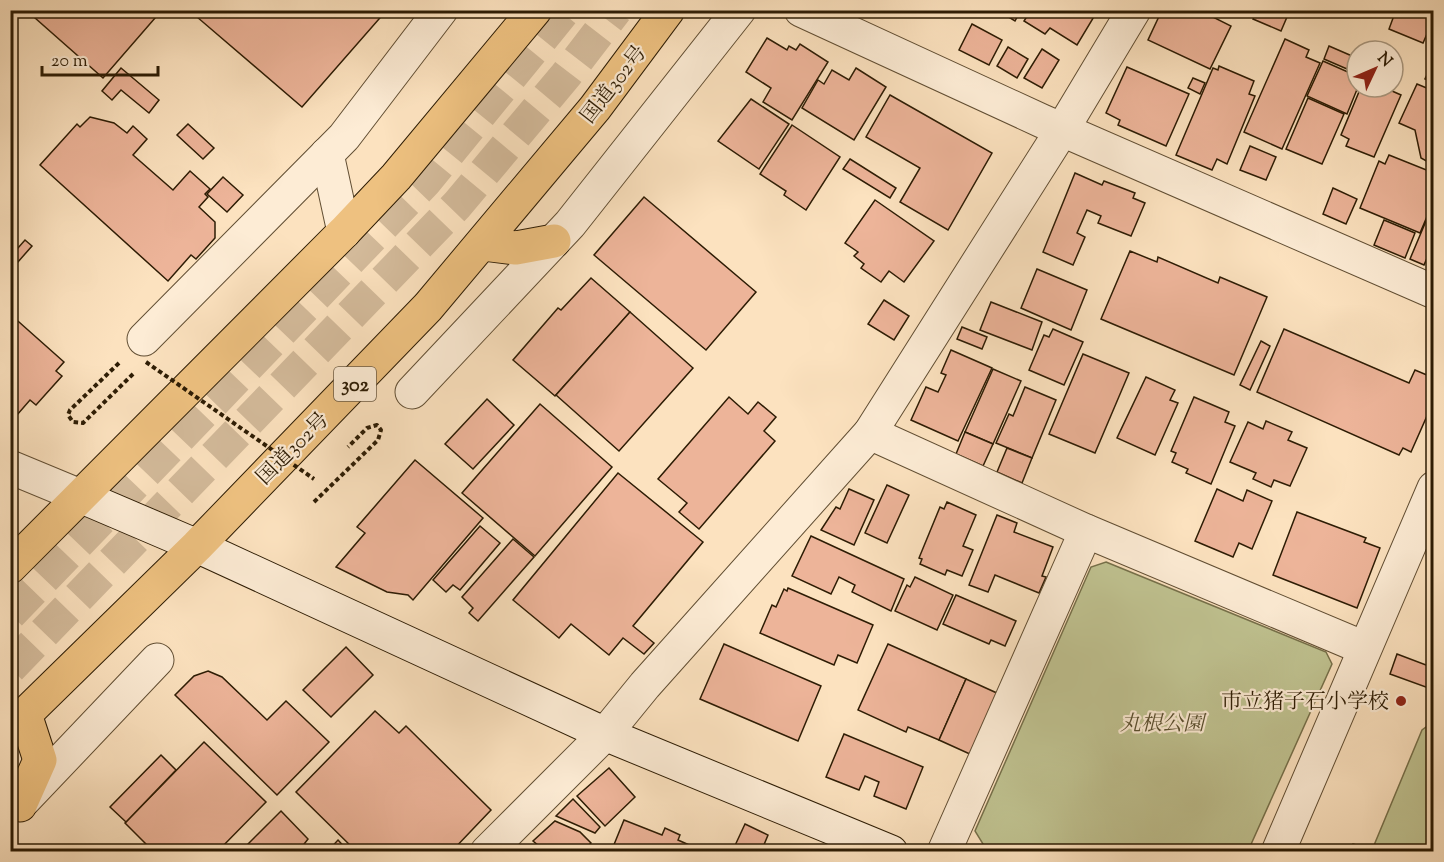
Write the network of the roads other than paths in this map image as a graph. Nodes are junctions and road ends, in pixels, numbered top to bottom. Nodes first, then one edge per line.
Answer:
1 (441, 10) edge
2 (535, 10) edge
3 (668, 10) edge
4 (739, 10) edge
5 (801, 10) edge
6 (1134, 10) edge
7 (1062, 130) junction
8 (327, 154) junction
9 (344, 232) junction
10 (554, 242) junction
11 (483, 243) junction
12 (1434, 292) edge
13 (144, 339) road end
14 (412, 392) dead end
15 (870, 433) junction
16 (10, 467) edge
17 (1434, 488) edge
18 (80, 496) junction
19 (1086, 531) junction
20 (197, 546) junction
21 (10, 567) edge
22 (1364, 648) junction
23 (157, 660) dead end
24 (18, 722) edge
25 (605, 734) junction
26 (15, 810) edge
27 (487, 852) edge
28 (891, 852) edge
29 (944, 852) edge
30 (1278, 852) edge

1 - 8 street
2 - 9 highway
3 - 11 highway, 国道302号 / 302
4 - 10 street
5 - 7 street
6 - 7 street
7 - 12 street
7 - 15 street
8 - 9 street
8 - 13 street
9 - 18 highway
10 - 11 highway
10 - 14 street
11 - 20 highway, 国道302号 / 302
15 - 19 street
15 - 25 street
16 - 18 street
17 - 22 street
18 - 20 street
18 - 21 highway
19 - 22 street
19 - 29 street
20 - 24 highway, 国道302号 / 302
20 - 25 street
22 - 30 street
23 - 26 street
24 - 26 highway
25 - 27 street
25 - 28 street

